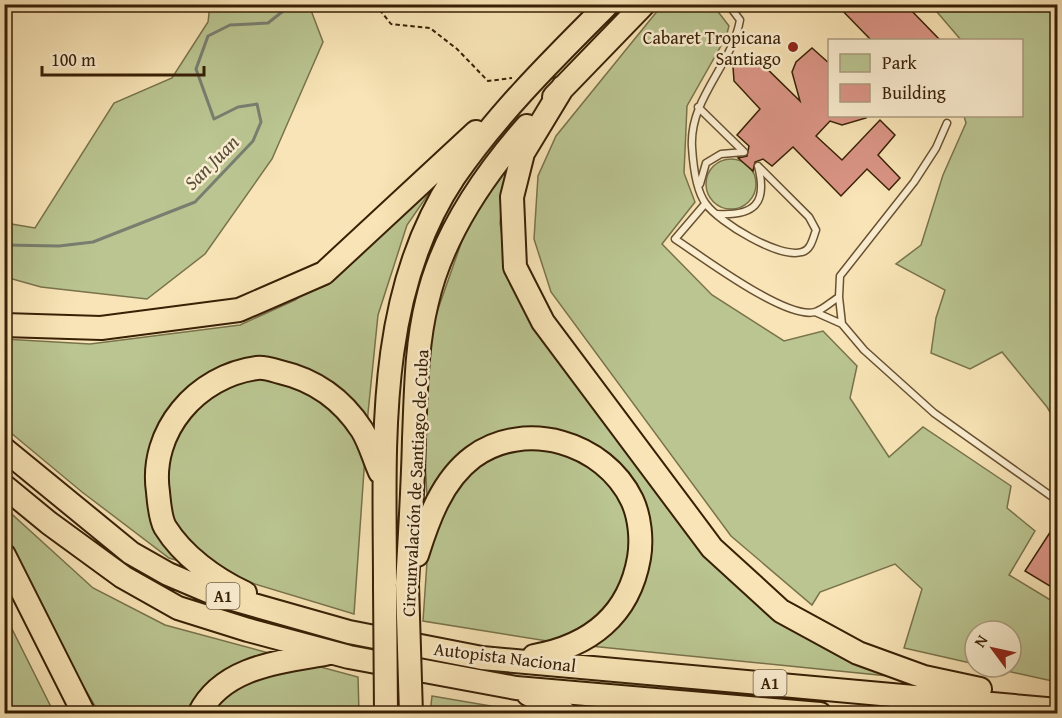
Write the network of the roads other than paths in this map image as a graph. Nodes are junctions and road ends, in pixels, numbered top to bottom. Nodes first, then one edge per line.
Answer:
1 (609, 4) edge
2 (644, 4) edge
3 (728, 4) edge
4 (536, 75) junction
5 (563, 87) junction
6 (698, 107) junction
7 (947, 123) dead end
8 (700, 189) junction
9 (705, 204) junction
10 (717, 214) junction
11 (838, 297) junction
12 (815, 312) junction
13 (842, 324) junction
14 (4, 325) edge
15 (4, 449) edge
16 (385, 482) junction
17 (4, 486) edge
18 (1058, 501) edge
19 (4, 555) edge
20 (407, 584) junction
21 (295, 617) junction
22 (334, 652) junction
23 (482, 658) junction
24 (516, 688) junction
25 (1058, 708) edge
26 (84, 714) edge
27 (199, 714) edge
28 (386, 714) edge
29 (411, 714) edge
30 (566, 714) edge
31 (820, 714) edge

1 - 4 highway, Circunvalación de Santiago de Cuba
2 - 5 highway, Circunvalación de Santiago de Cuba
3 - 6 lane
4 - 14 highway
4 - 16 highway, Circunvalación de Santiago de Cuba
5 - 20 highway, Circunvalación de Santiago de Cuba
5 - 25 highway
6 - 8 lane
6 - 8 lane
7 - 11 lane
8 - 9 lane
9 - 10 lane
9 - 12 lane
10 - 10 lane
11 - 12 lane
11 - 13 lane
12 - 13 lane
13 - 18 lane
15 - 21 highway, Autopista Nacional / A1
16 - 21 highway
16 - 28 highway, Circunvalación de Santiago de Cuba, bridge
17 - 22 highway, Autopista Nacional / A1
19 - 26 highway
20 - 23 highway
20 - 29 highway, Circunvalación de Santiago de Cuba, bridge
21 - 23 highway, Autopista Nacional / A1
22 - 24 highway, Autopista Nacional / A1
22 - 27 highway
23 - 25 highway, Autopista Nacional / A1
24 - 30 highway
24 - 31 highway, Autopista Nacional / A1

